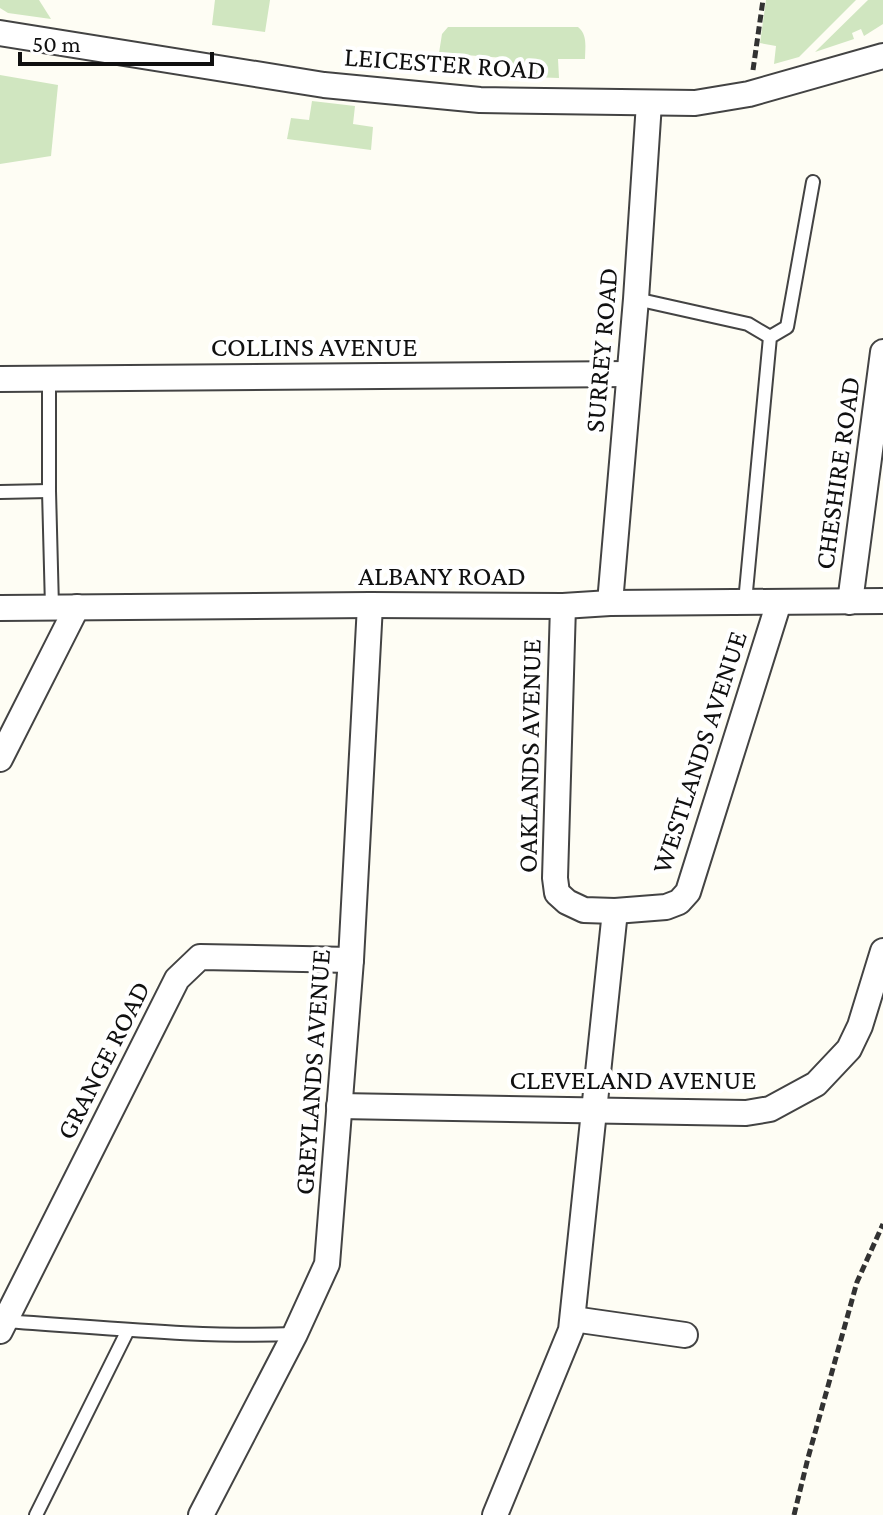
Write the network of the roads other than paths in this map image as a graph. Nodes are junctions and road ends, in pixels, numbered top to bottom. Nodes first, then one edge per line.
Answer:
1 (0, 33) edge
2 (883, 56) edge
3 (649, 103) junction
4 (813, 182) dead end
5 (636, 299) junction
6 (770, 337) junction
7 (883, 352) edge
8 (629, 374) junction
9 (49, 378) junction
10 (0, 379) edge
11 (49, 491) junction
12 (0, 492) edge
13 (883, 601) edge
14 (745, 602) junction
15 (779, 602) junction
16 (850, 602) junction
17 (610, 603) junction
18 (370, 605) junction
19 (563, 606) junction
20 (52, 607) junction
21 (77, 607) junction
22 (0, 608) edge
23 (0, 759) edge
24 (615, 911) junction
25 (883, 951) edge
26 (351, 960) junction
27 (339, 1106) junction
28 (593, 1110) junction
29 (573, 1319) junction
30 (2, 1324) edge
31 (128, 1330) junction
32 (295, 1334) junction
33 (685, 1335) dead end
34 (36, 1515) edge
35 (201, 1515) edge
36 (495, 1515) edge

1 - 3 street, LEICESTER ROAD
2 - 3 street, LEICESTER ROAD
3 - 5 street, SURREY ROAD
4 - 6 lane
5 - 6 lane
5 - 8 street, SURREY ROAD
6 - 14 lane
7 - 16 street, CHESHIRE ROAD
8 - 9 street, COLLINS AVENUE
8 - 17 street, SURREY ROAD
9 - 10 street, COLLINS AVENUE
9 - 11 lane
11 - 12 lane
11 - 20 lane
13 - 16 street, ALBANY ROAD
14 - 15 street, ALBANY ROAD
14 - 17 street, ALBANY ROAD
15 - 16 street, ALBANY ROAD
15 - 24 street, WESTLANDS AVENUE
17 - 19 street, ALBANY ROAD
18 - 19 street, ALBANY ROAD
18 - 21 street, ALBANY ROAD
18 - 26 street, GREYLANDS AVENUE
19 - 24 street, OAKLANDS AVENUE
20 - 21 street, ALBANY ROAD
20 - 22 street, ALBANY ROAD
21 - 23 street
24 - 28 street
25 - 28 street, CLEVELAND AVENUE
26 - 27 street, GREYLANDS AVENUE
26 - 30 street, GRANGE ROAD
27 - 28 street, CLEVELAND AVENUE
27 - 32 street, GREYLANDS AVENUE
28 - 29 street
29 - 33 street
29 - 36 street
30 - 31 lane
31 - 32 lane
31 - 34 lane
32 - 35 street, GREYLANDS AVENUE

